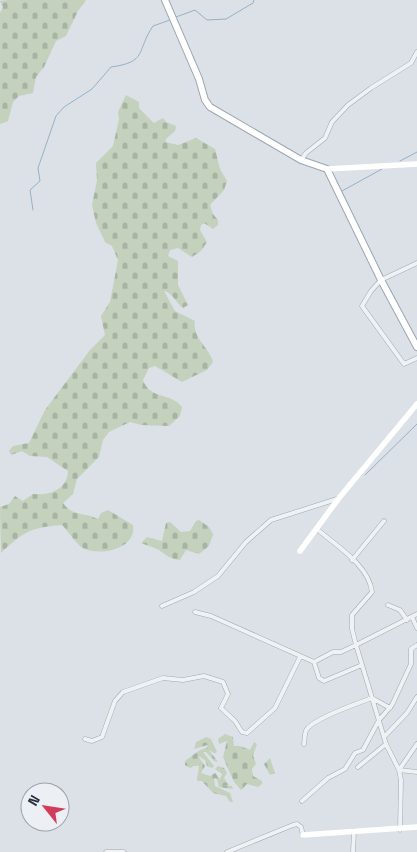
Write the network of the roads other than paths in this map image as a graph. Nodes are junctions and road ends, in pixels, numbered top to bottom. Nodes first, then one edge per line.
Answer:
1 (165, 0) edge
2 (417, 52) edge
3 (302, 160) junction
4 (417, 164) edge
5 (328, 169) junction
6 (417, 263) edge
7 (381, 280) junction
8 (417, 348) edge
9 (417, 358) edge
10 (417, 404) edge
11 (339, 498) junction
12 (384, 521) dead end
13 (317, 529) junction
14 (300, 551) dead end
15 (352, 560) junction
16 (388, 605) dead end
17 (162, 606) dead end
18 (195, 612) dead end
19 (415, 616) edge
20 (407, 620) junction
21 (417, 628) edge
22 (356, 645) junction
23 (417, 645) edge
24 (300, 657) junction
25 (314, 662) junction
26 (362, 664) junction
27 (372, 698) junction
28 (417, 698) edge
29 (390, 708) junction
30 (379, 720) junction
31 (384, 737) junction
32 (85, 739) dead end
33 (304, 744) dead end
34 (386, 744) junction
35 (417, 744) edge
36 (358, 767) dead end
37 (399, 770) junction
38 (417, 772) edge
39 (302, 801) dead end
40 (417, 827) edge
41 (400, 830) dead end
42 (354, 831) junction
43 (302, 835) joint
44 (106, 852) edge
45 (124, 852) edge
46 (227, 852) edge
47 (353, 852) edge

1 - 3 main road
2 - 3 street
3 - 5 main road
4 - 5 main road
5 - 7 main road
6 - 7 street
7 - 8 main road
7 - 9 street
10 - 11 main road
11 - 13 main road
11 - 17 street
12 - 15 street
13 - 14 main road
13 - 15 street
15 - 22 street
16 - 20 street
18 - 24 street
19 - 20 street
19 - 21 street
20 - 22 street
22 - 25 street
22 - 26 street
23 - 29 street
24 - 25 street
24 - 32 street
25 - 26 street
26 - 27 street
27 - 29 street
27 - 30 street
27 - 33 street
28 - 31 street
29 - 30 street
30 - 31 street
30 - 39 street
31 - 34 street
34 - 36 street
34 - 37 street
35 - 37 street
37 - 38 street
37 - 41 street
40 - 42 main road
42 - 43 main road
42 - 47 street
43 - 46 street
44 - 45 street

